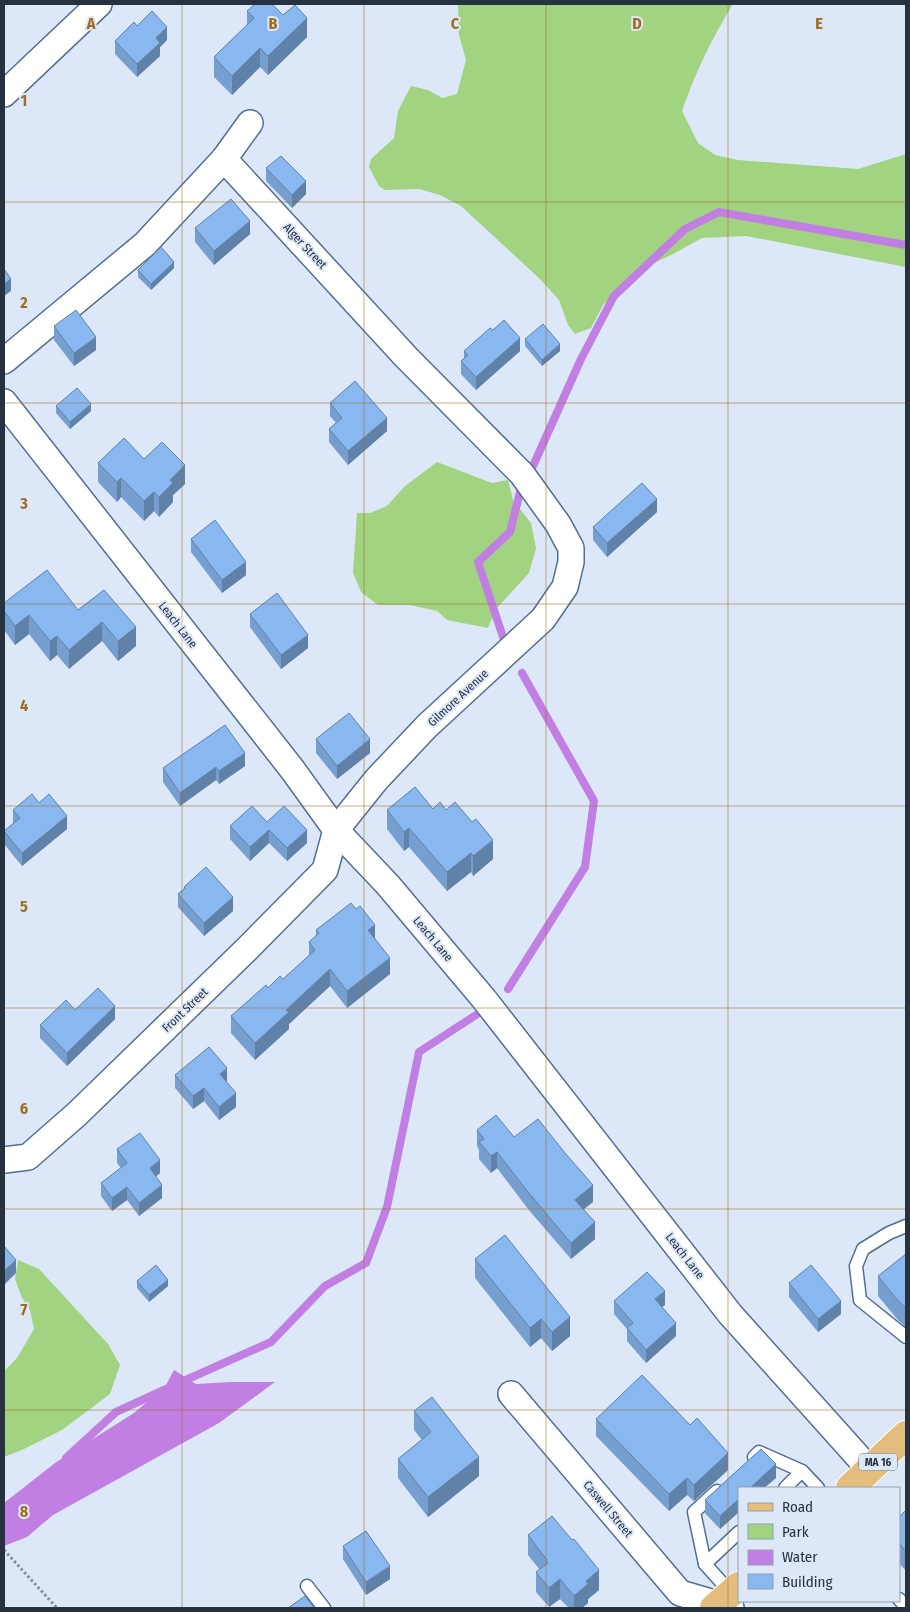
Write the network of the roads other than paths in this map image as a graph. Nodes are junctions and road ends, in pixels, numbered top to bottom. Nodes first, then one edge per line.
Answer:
1 (99, 4) edge
2 (4, 94) edge
3 (250, 123) dead end
4 (224, 158) junction
5 (4, 361) edge
6 (4, 402) edge
7 (571, 562) joint
8 (336, 830) junction
9 (4, 1160) edge
10 (906, 1226) edge
11 (906, 1337) edge
12 (511, 1394) dead end
13 (906, 1435) edge
14 (744, 1466) edge
15 (870, 1470) junction
16 (802, 1471) junction
17 (723, 1486) edge
18 (786, 1487) edge
19 (817, 1487) edge
20 (851, 1487) edge
21 (738, 1533) edge
22 (706, 1564) junction
23 (307, 1586) dead end
24 (727, 1600) edge
25 (324, 1608) edge

1 - 2 street
3 - 4 street
4 - 5 street
4 - 7 street, Alger Street
6 - 8 street, Leach Lane
7 - 8 street, Gilmore Avenue
8 - 9 street, Front Street
8 - 15 street, Leach Lane
10 - 11 lane
12 - 24 street, Caswell Street
13 - 15 main road, MA 16
14 - 16 lane
15 - 20 main road, MA 16
16 - 18 lane
16 - 19 lane
17 - 22 lane
21 - 22 lane
22 - 24 lane
23 - 25 lane

